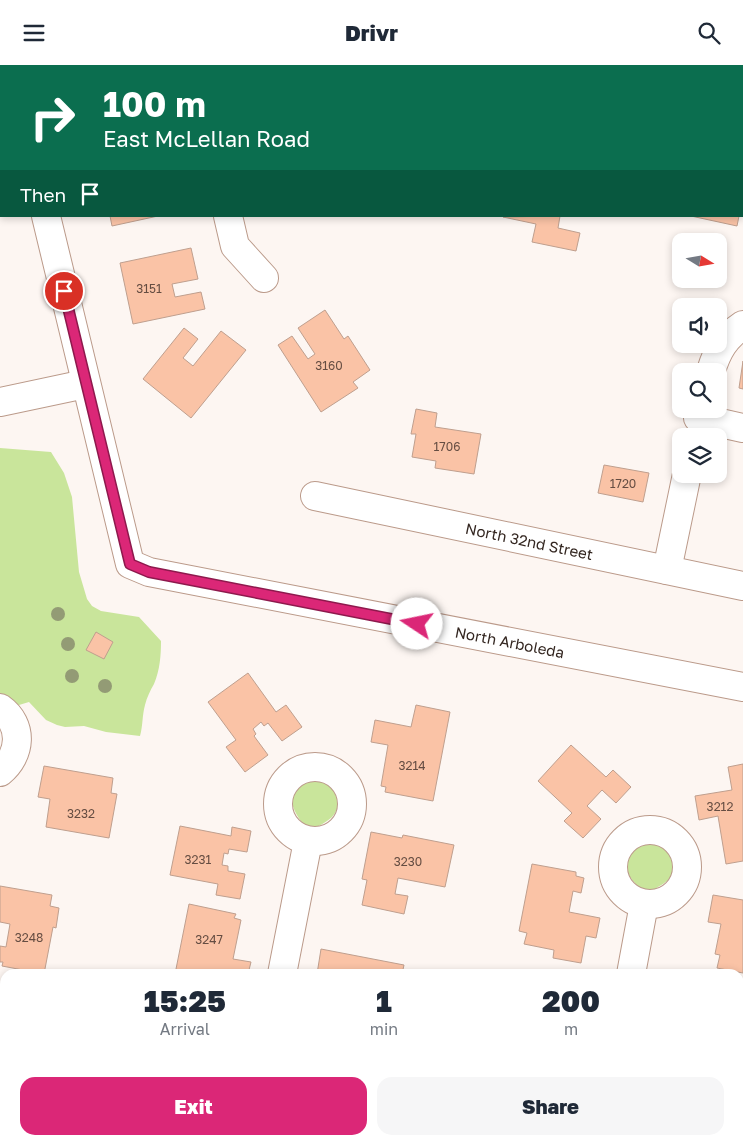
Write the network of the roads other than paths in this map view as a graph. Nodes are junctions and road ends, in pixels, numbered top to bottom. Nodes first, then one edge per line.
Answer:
1 (46, 217) edge
2 (228, 217) edge
3 (264, 278) dead end
4 (743, 325) edge
5 (714, 363) edge
6 (85, 384) junction
7 (0, 402) edge
8 (697, 421) edge
9 (743, 429) edge
10 (685, 483) edge
11 (315, 496) dead end
12 (668, 570) junction
13 (743, 586) edge
14 (743, 687) edge
15 (0, 708) edge
16 (0, 772) edge
17 (308, 841) dead end
18 (644, 904) dead end
19 (283, 969) edge
20 (632, 969) edge

1 - 6 street
2 - 3 street
4 - 5 street
6 - 7 street
6 - 14 street, North Arboleda
8 - 9 street
10 - 12 street
11 - 12 street, North 32nd Street
12 - 13 street, North 32nd Street
15 - 16 street
17 - 19 street
18 - 20 street

